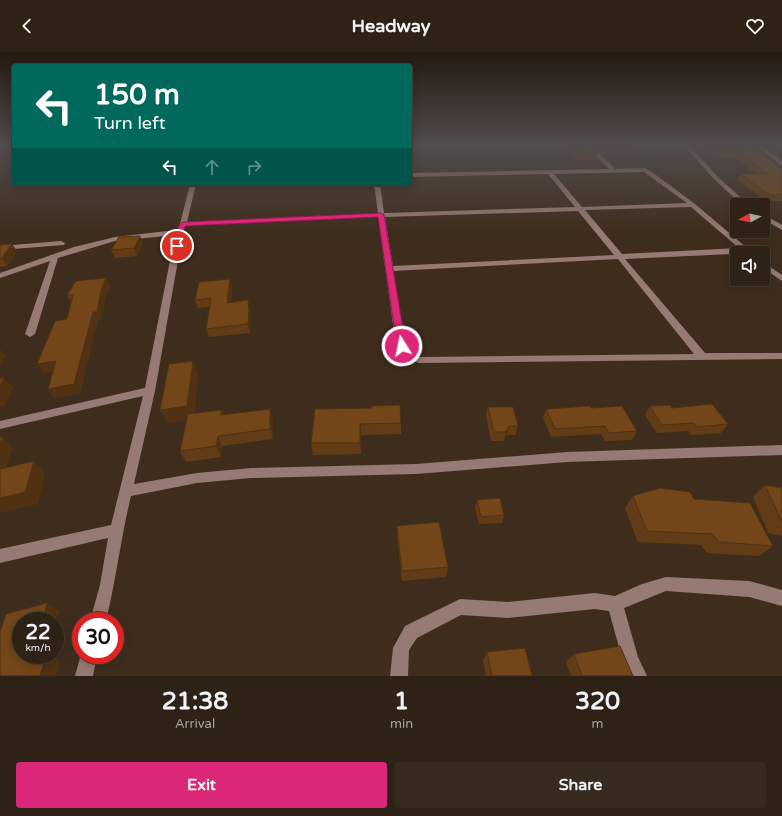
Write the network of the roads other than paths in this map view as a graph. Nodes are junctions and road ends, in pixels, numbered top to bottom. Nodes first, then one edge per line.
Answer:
1 (451, 174) edge
2 (552, 174) edge
3 (652, 174) edge
4 (712, 174) edge
5 (412, 175) edge
6 (192, 186) edge
7 (377, 186) edge
8 (738, 198) edge
9 (693, 205) junction
10 (581, 209) junction
11 (381, 215) junction
12 (770, 220) edge
13 (780, 225) edge
14 (181, 228) junction
15 (61, 243) dead end
16 (741, 246) edge
17 (0, 248) edge
18 (730, 253) edge
19 (55, 257) junction
20 (622, 258) junction
21 (388, 269) junction
22 (770, 270) edge
23 (0, 276) edge
24 (782, 279) edge
25 (30, 334) dead end
26 (782, 356) edge
27 (703, 358) junction
28 (150, 391) junction
29 (0, 425) edge
30 (782, 450) edge
31 (127, 491) junction
32 (116, 530) junction
33 (0, 556) edge
34 (782, 598) edge
35 (615, 604) junction
36 (100, 612) edge
37 (87, 664) edge
38 (84, 676) edge
39 (399, 676) edge
40 (638, 676) edge

1 - 5 street
2 - 10 street
3 - 9 street
4 - 8 street
6 - 14 street
7 - 11 street
9 - 10 street
9 - 16 street
10 - 11 street
10 - 20 street
11 - 14 street
11 - 21 street
12 - 13 street
14 - 19 street
14 - 28 street
15 - 17 street
18 - 20 street
19 - 23 street
19 - 25 street
20 - 21 street
20 - 27 street
21 - 27 street
22 - 24 street
26 - 27 street
28 - 29 street
28 - 31 street
30 - 31 street
31 - 32 street
32 - 33 street
32 - 36 street
34 - 35 street
35 - 39 street
35 - 40 street
37 - 38 street

